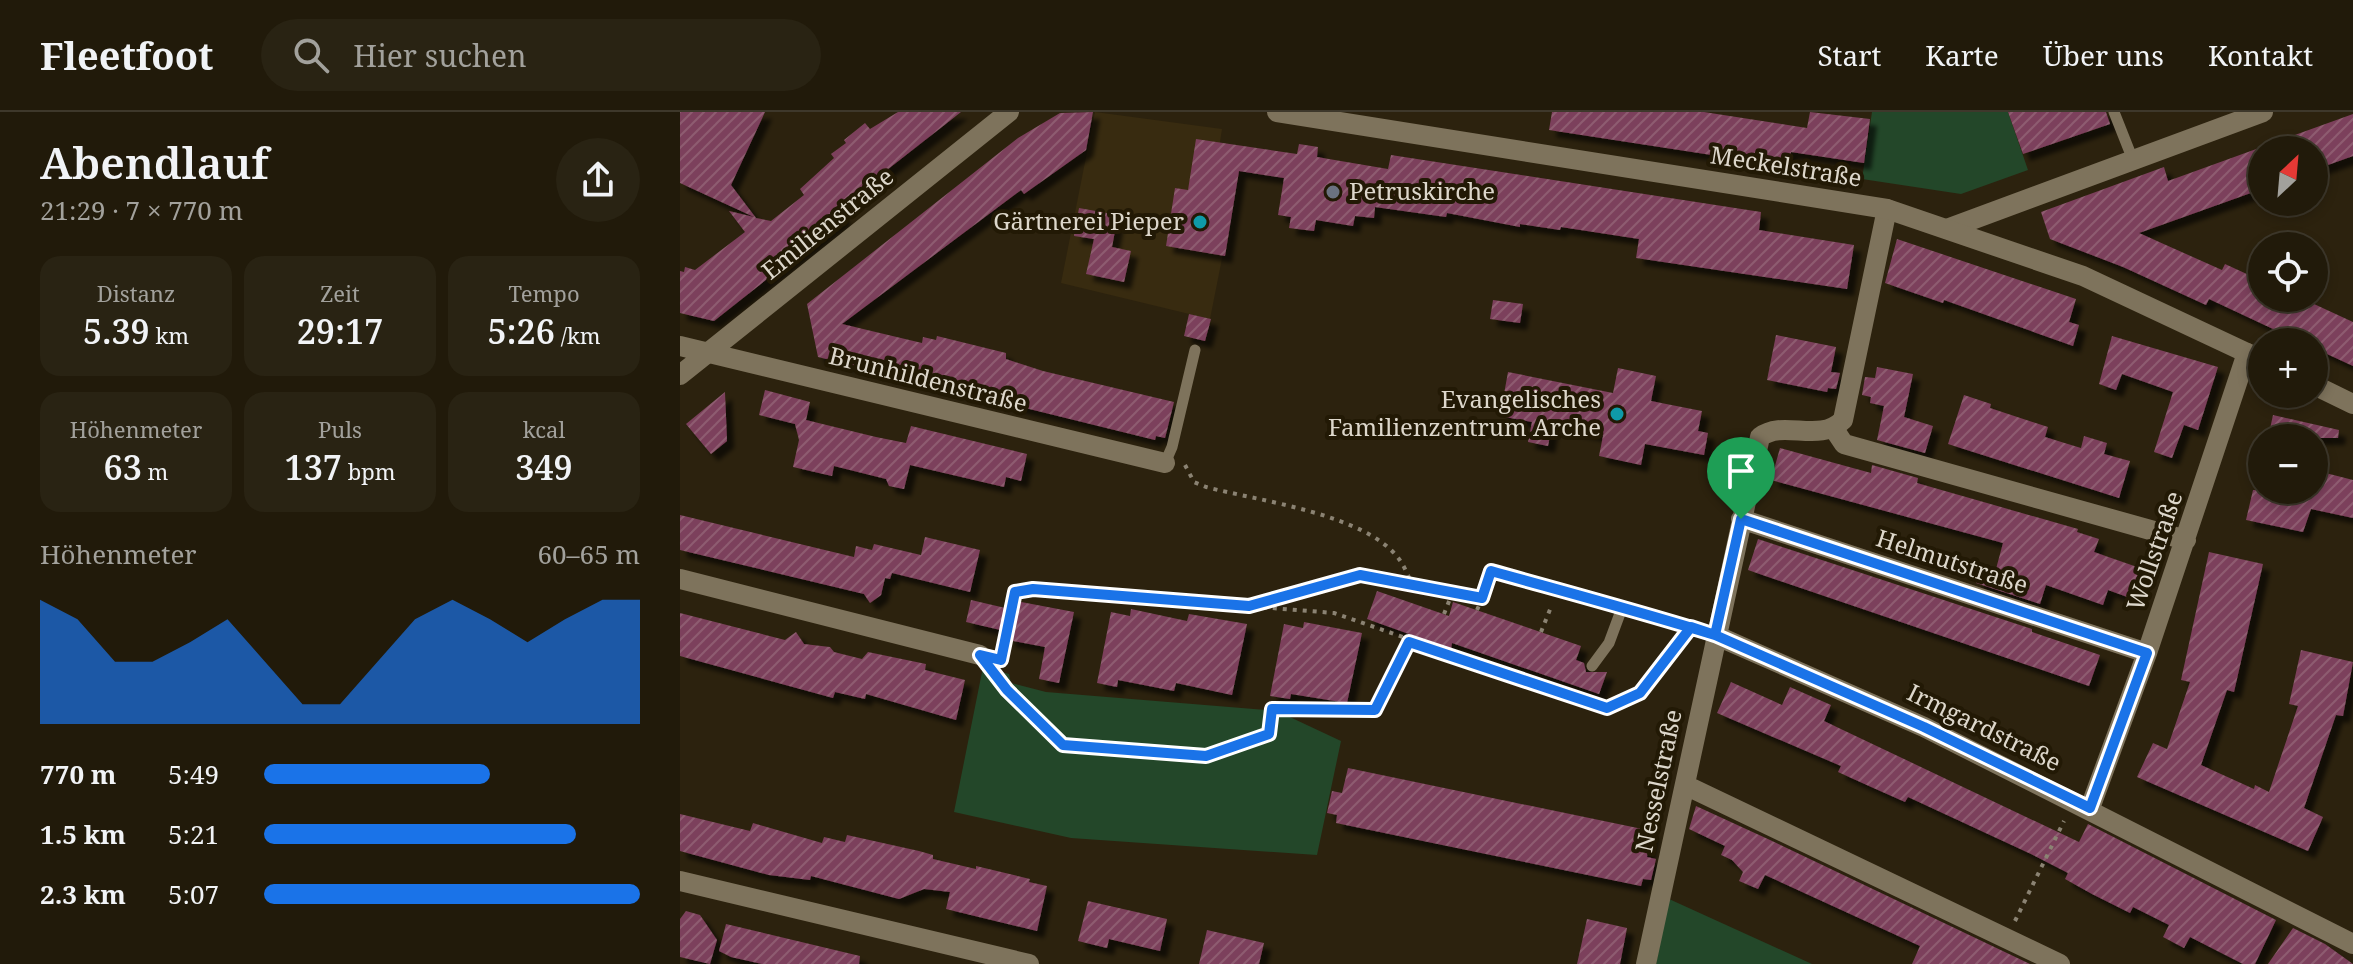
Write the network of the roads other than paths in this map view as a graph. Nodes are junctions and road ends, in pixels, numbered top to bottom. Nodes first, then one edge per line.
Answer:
1 (1009, 112) edge
2 (1277, 112) edge
3 (2114, 112) edge
4 (2263, 112) edge
5 (2133, 160) junction
6 (1887, 209) junction
7 (1947, 229) junction
8 (680, 346) edge
9 (1195, 350) dead end
10 (709, 353) junction
11 (2248, 354) edge
12 (680, 375) edge
13 (2248, 376) edge
14 (2328, 392) edge
15 (2353, 404) edge
16 (1834, 429) junction
17 (1165, 463) joint
18 (1741, 519) junction
19 (2186, 540) junction
20 (680, 579) edge
21 (1487, 584) dead end
22 (1622, 608) junction
23 (1715, 635) junction
24 (2147, 653) junction
25 (980, 655) road end
26 (1592, 666) dead end
27 (1685, 785) junction
28 (2090, 808) junction
29 (680, 881) edge
30 (2353, 944) edge
31 (1029, 964) edge
32 (1646, 964) edge
33 (2060, 964) edge

1 - 10 street, Emilienstraße
2 - 6 street, Meckelstraße
3 - 5 lane
4 - 5 street
5 - 7 street
6 - 7 street, Meckelstraße
6 - 16 street
7 - 11 street, Meckelstraße
8 - 10 street, Brunhildenstraße
9 - 17 lane
10 - 12 street, Emilienstraße
10 - 17 street, Brunhildenstraße
13 - 19 street, Wollstraße
14 - 15 street
16 - 18 street, Nesselstraße
16 - 19 street
18 - 23 street, Nesselstraße
18 - 24 street, Helmutstraße
19 - 24 street, Wollstraße
20 - 25 street
21 - 22 lane
22 - 23 lane
22 - 26 lane
23 - 27 street, Nesselstraße
23 - 28 street, Irmgardstraße
24 - 28 street, Wollstraße
27 - 32 street, Nesselstraße
27 - 33 street
28 - 30 street, Irmgardstraße
29 - 31 street

